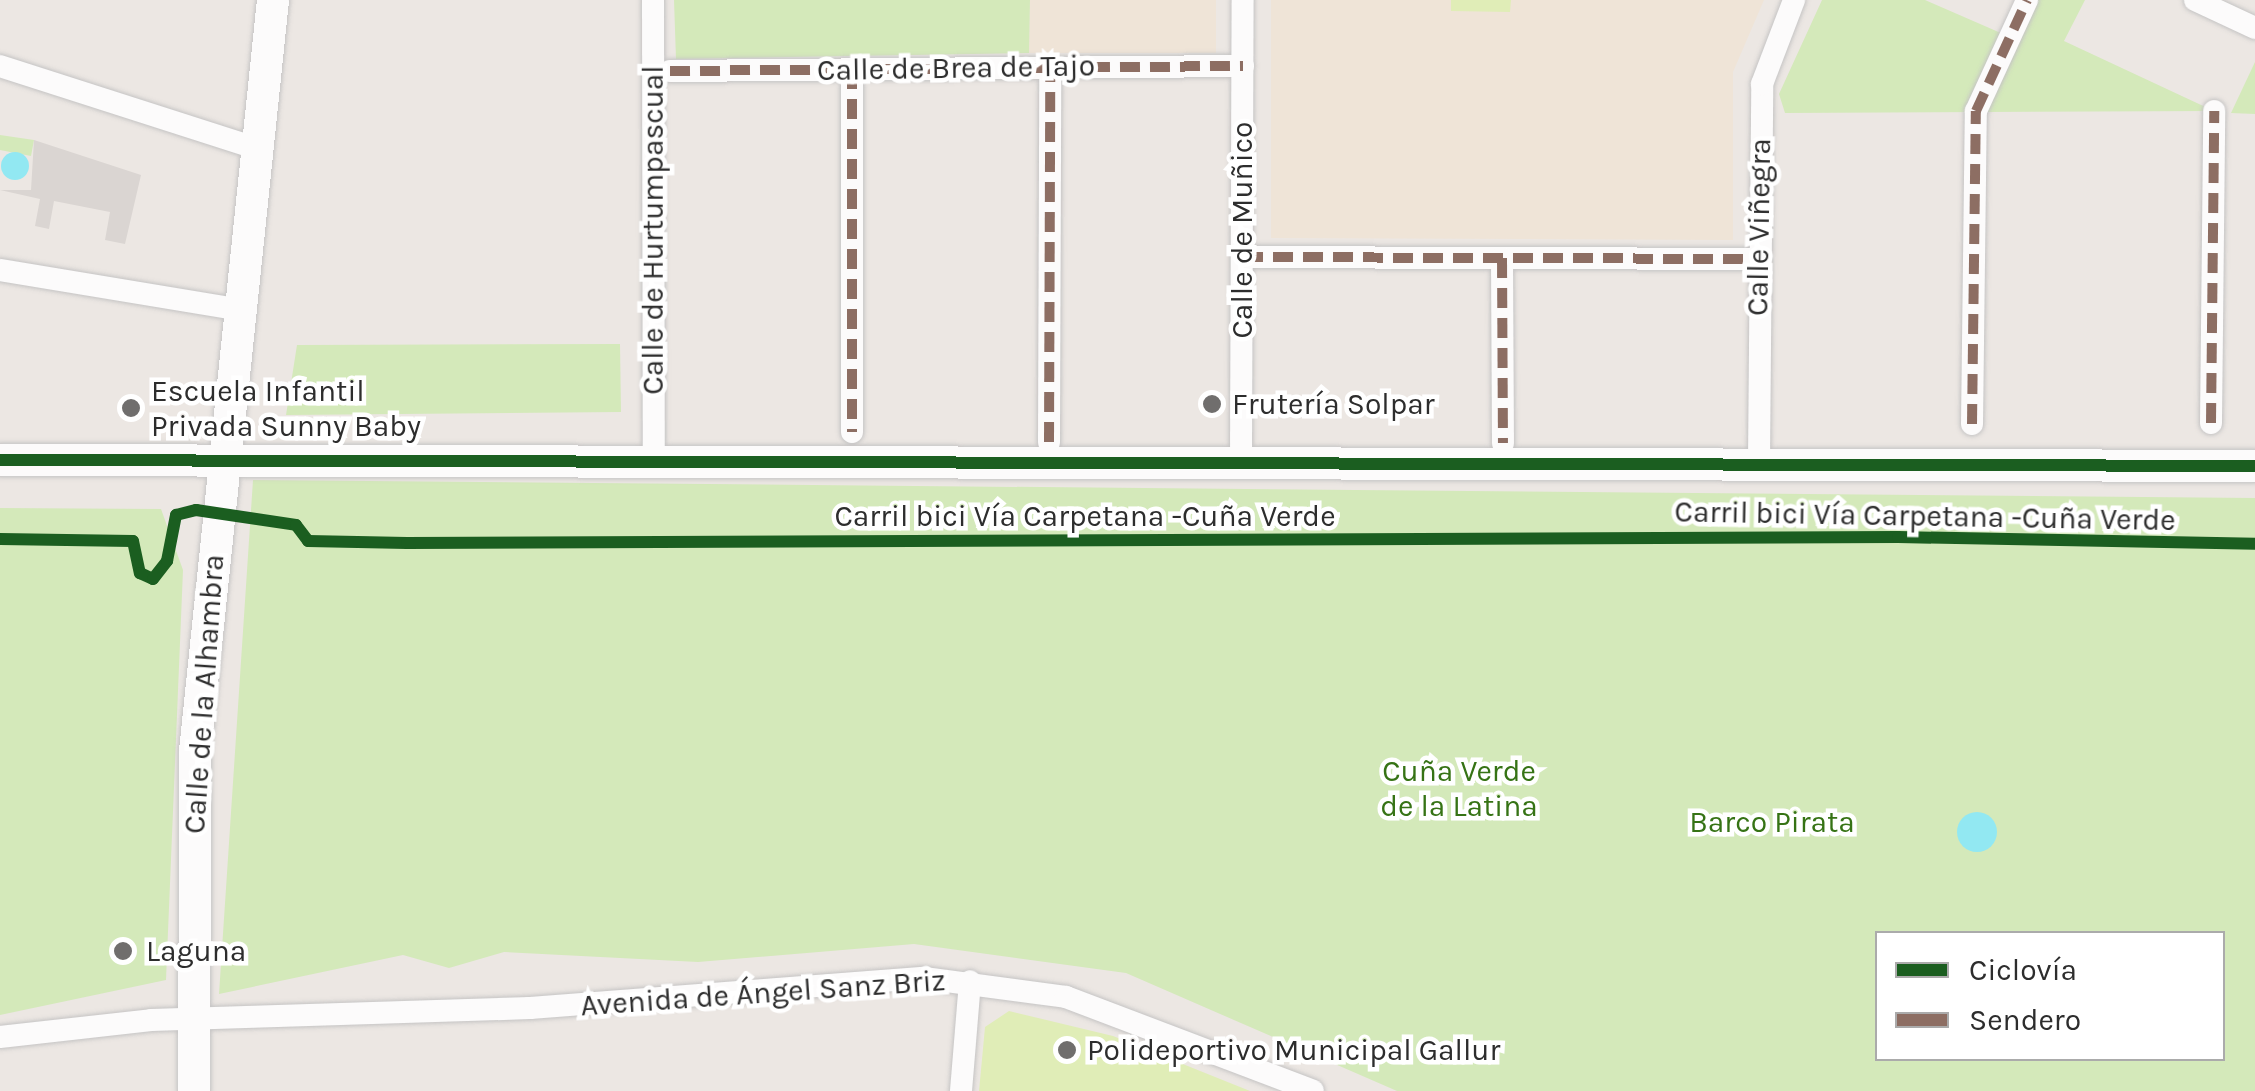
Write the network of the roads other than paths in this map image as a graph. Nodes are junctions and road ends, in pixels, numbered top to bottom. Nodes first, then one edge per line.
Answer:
1 (653, 0) edge
2 (1242, 0) edge
3 (1794, 0) edge
4 (2027, 0) edge
5 (2195, 0) edge
6 (270, 5) edge
7 (2255, 28) edge
8 (0, 66) edge
9 (1050, 66) junction
10 (1242, 66) junction
11 (852, 69) junction
12 (670, 70) dead end
13 (2214, 111) dead end
14 (259, 150) junction
15 (1243, 257) junction
16 (1502, 258) junction
17 (1758, 259) junction
18 (0, 270) edge
19 (242, 310) junction
20 (2210, 423) dead end
21 (1972, 424) dead end
22 (852, 432) dead end
23 (1049, 442) dead end
24 (1503, 442) dead end
25 (0, 460) edge
26 (225, 460) junction
27 (654, 460) junction
28 (1241, 460) junction
29 (1759, 460) junction
30 (2255, 466) edge
31 (970, 981) junction
32 (194, 1019) junction
33 (0, 1037) edge
34 (194, 1091) edge
35 (961, 1091) edge
36 (1313, 1091) edge

1 - 27 street, Calle de Hurtumpascual
2 - 10 street, Calle de Muñico
3 - 17 street, Calle Viñegra
4 - 21 street
5 - 7 street
6 - 14 street, Calle de la Alhambra
8 - 14 street
9 - 10 street, Calle de Brea de Tajo
9 - 11 street, Calle de Brea de Tajo
9 - 23 street
10 - 15 street, Calle de Muñico
11 - 12 street, Calle de Brea de Tajo
11 - 22 street
13 - 20 street
14 - 19 street, Calle de la Alhambra
15 - 16 street
15 - 28 street, Calle de Muñico
16 - 17 street
16 - 24 street
17 - 29 street, Calle Viñegra
18 - 19 street
19 - 26 street, Calle de la Alhambra
25 - 26 street
26 - 27 street
26 - 32 street, Calle de la Alhambra
27 - 28 street
28 - 29 street
29 - 30 street
31 - 32 street, Avenida de Ángel Sanz Briz
31 - 35 street
31 - 36 street, Avenida de Ángel Sanz Briz
32 - 33 street, Avenida de Ángel Sanz Briz
32 - 34 street, Calle de la Alhambra

